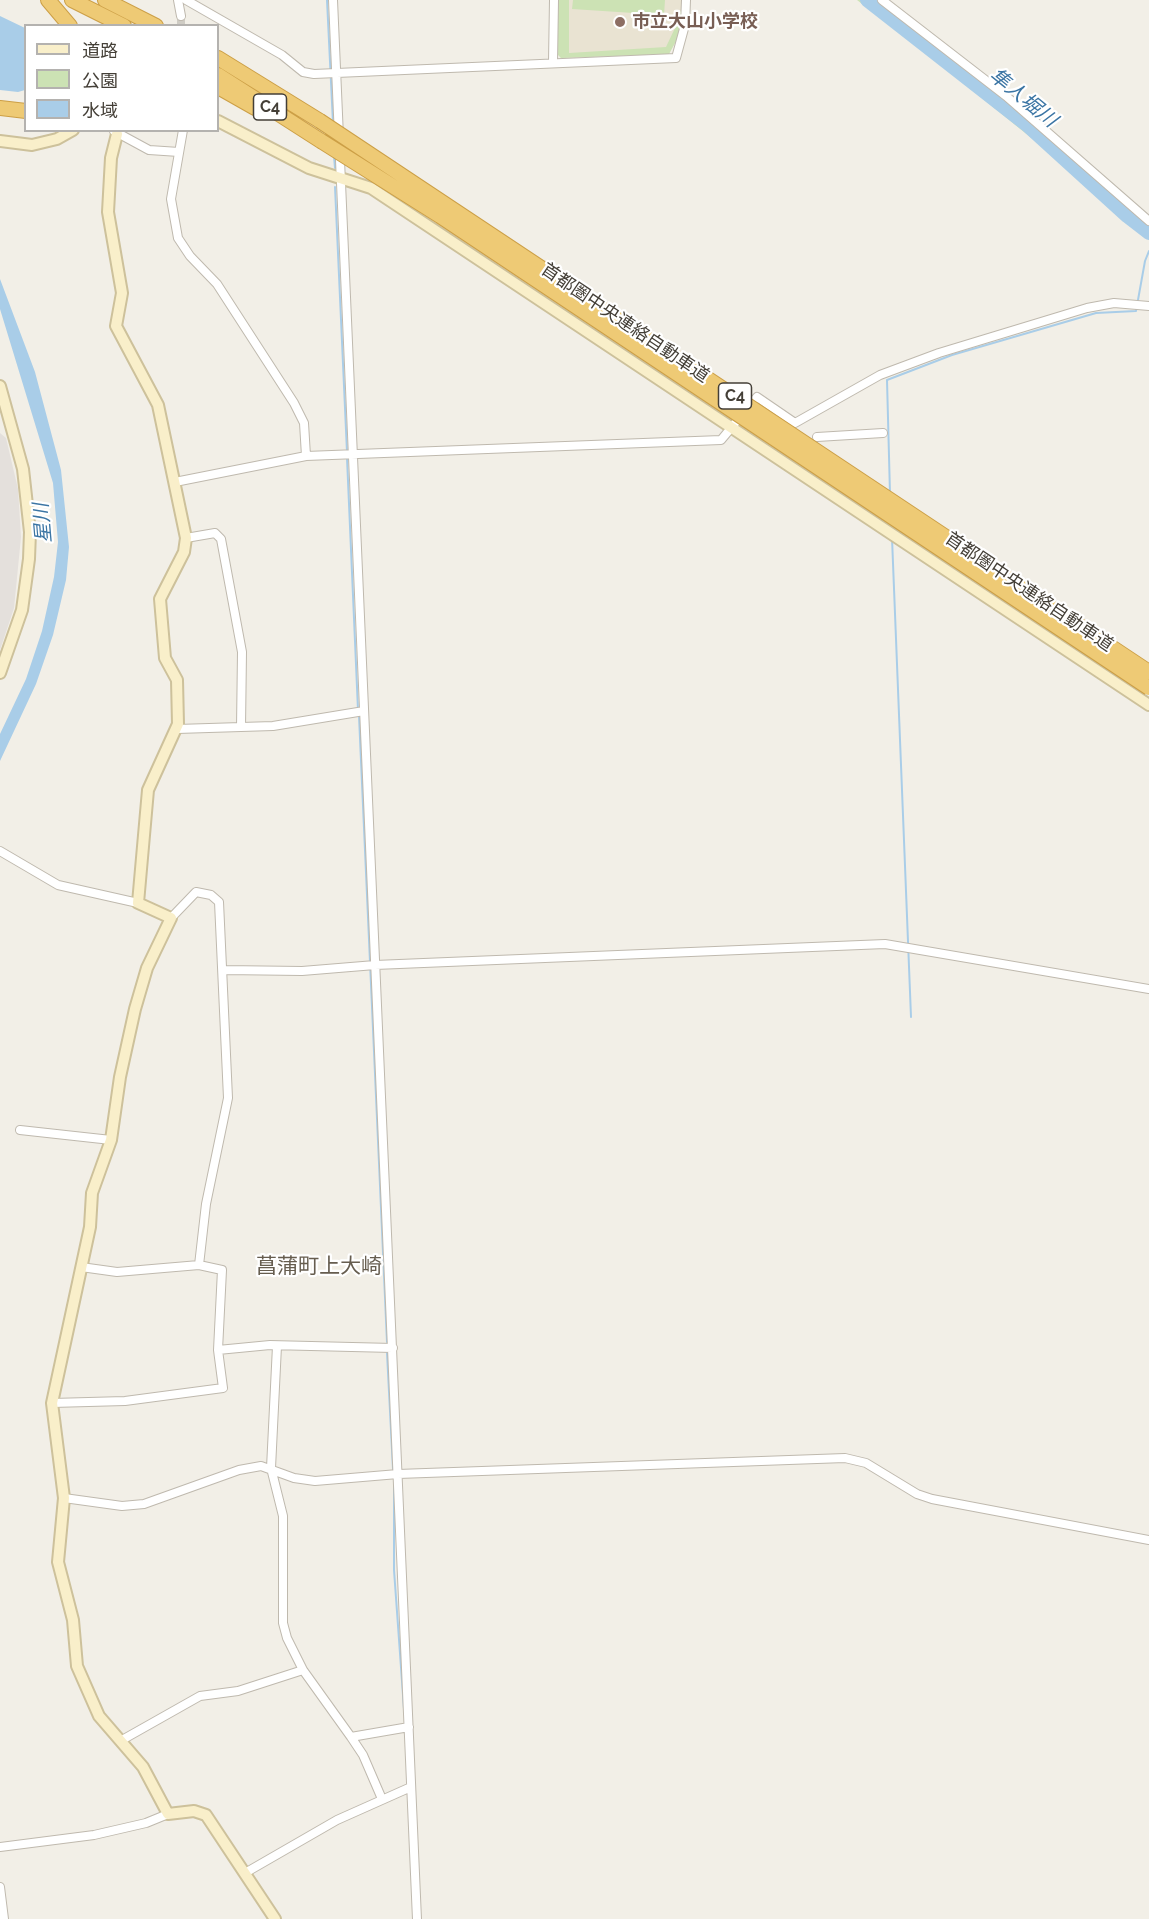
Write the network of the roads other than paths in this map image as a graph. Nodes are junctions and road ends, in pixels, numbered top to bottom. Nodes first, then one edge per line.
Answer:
1 (48, 0) edge
2 (72, 0) edge
3 (105, 0) edge
4 (122, 0) edge
5 (178, 0) edge
6 (186, 0) edge
7 (333, 0) edge
8 (554, 0) edge
9 (686, 0) edge
10 (882, 0) edge
11 (181, 16) tunnel mouth
12 (150, 22) edge
13 (68, 24) edge
14 (120, 24) edge
15 (219, 59) edge
16 (553, 62) junction
17 (336, 72) junction
18 (219, 76) edge
19 (219, 88) edge
20 (0, 108) edge
21 (24, 111) edge
22 (0, 116) edge
23 (24, 119) edge
24 (219, 122) edge
25 (69, 132) edge
26 (115, 132) edge
27 (183, 132) edge
28 (0, 141) edge
29 (320, 143) junction
30 (179, 152) junction
31 (340, 177) junction
32 (1149, 221) edge
33 (1149, 306) edge
34 (0, 386) edge
35 (4, 418) edge
36 (731, 430) junction
37 (883, 433) dead end
38 (817, 437) dead end
39 (353, 455) junction
40 (306, 456) junction
41 (175, 482) junction
42 (186, 538) junction
43 (1149, 672) edge
44 (0, 673) edge
45 (1149, 688) edge
46 (1149, 705) edge
47 (364, 711) junction
48 (241, 727) junction
49 (177, 729) junction
50 (0, 851) edge
51 (138, 903) junction
52 (171, 918) junction
53 (375, 965) junction
54 (224, 970) junction
55 (1149, 989) edge
56 (20, 1130) dead end
57 (111, 1140) junction
58 (199, 1265) junction
59 (81, 1267) junction
60 (277, 1346) junction
61 (393, 1348) junction
62 (218, 1350) junction
63 (52, 1403) junction
64 (271, 1468) junction
65 (398, 1474) junction
66 (64, 1498) junction
67 (1149, 1540) edge
68 (303, 1670) junction
69 (409, 1727) junction
70 (351, 1737) junction
71 (122, 1740) junction
72 (411, 1787) junction
73 (382, 1799) junction
74 (168, 1814) junction
75 (0, 1847) edge
76 (245, 1873) junction
77 (0, 1887) edge
78 (4, 1919) edge
79 (275, 1919) edge
80 (417, 1919) edge

1 - 13 highway
2 - 14 highway
3 - 12 highway
4 - 12 highway
5 - 11 street
6 - 17 street
7 - 17 street
8 - 16 street
9 - 16 street
10 - 32 street
15 - 43 highway, 首都圏中央連絡自動車道 / C4, bridge
16 - 17 street
17 - 31 street
18 - 29 highway, 首都圏中央連絡自動車道 / C4
19 - 29 highway
20 - 21 highway
22 - 23 highway
24 - 31 street
25 - 28 street
26 - 30 street
26 - 41 street
27 - 30 street
29 - 45 highway, 首都圏中央連絡自動車道 / C4, bridge
30 - 40 street
31 - 36 street
31 - 39 street
33 - 36 street
34 - 35 street
35 - 44 street
36 - 39 street
36 - 46 street
37 - 38 street
39 - 40 street
39 - 47 street
40 - 41 street
41 - 42 street
42 - 48 street
42 - 49 street
47 - 48 street
47 - 53 street
48 - 49 street
49 - 51 street
50 - 51 street
51 - 52 street
52 - 54 street
52 - 57 street
53 - 54 street
53 - 55 street
53 - 61 street
54 - 58 street
56 - 57 street
57 - 59 street
58 - 59 street
58 - 62 street
59 - 63 street
60 - 61 street
60 - 62 street
60 - 64 street
61 - 65 street
62 - 63 street
63 - 66 street
64 - 65 street
64 - 66 street
64 - 68 street
65 - 67 street
65 - 69 street
66 - 71 street
68 - 70 street
68 - 71 street
69 - 70 street
69 - 72 street
70 - 73 street
71 - 74 street
72 - 73 street
72 - 80 street
73 - 76 street
74 - 75 street
74 - 76 street
76 - 79 street
77 - 78 street

